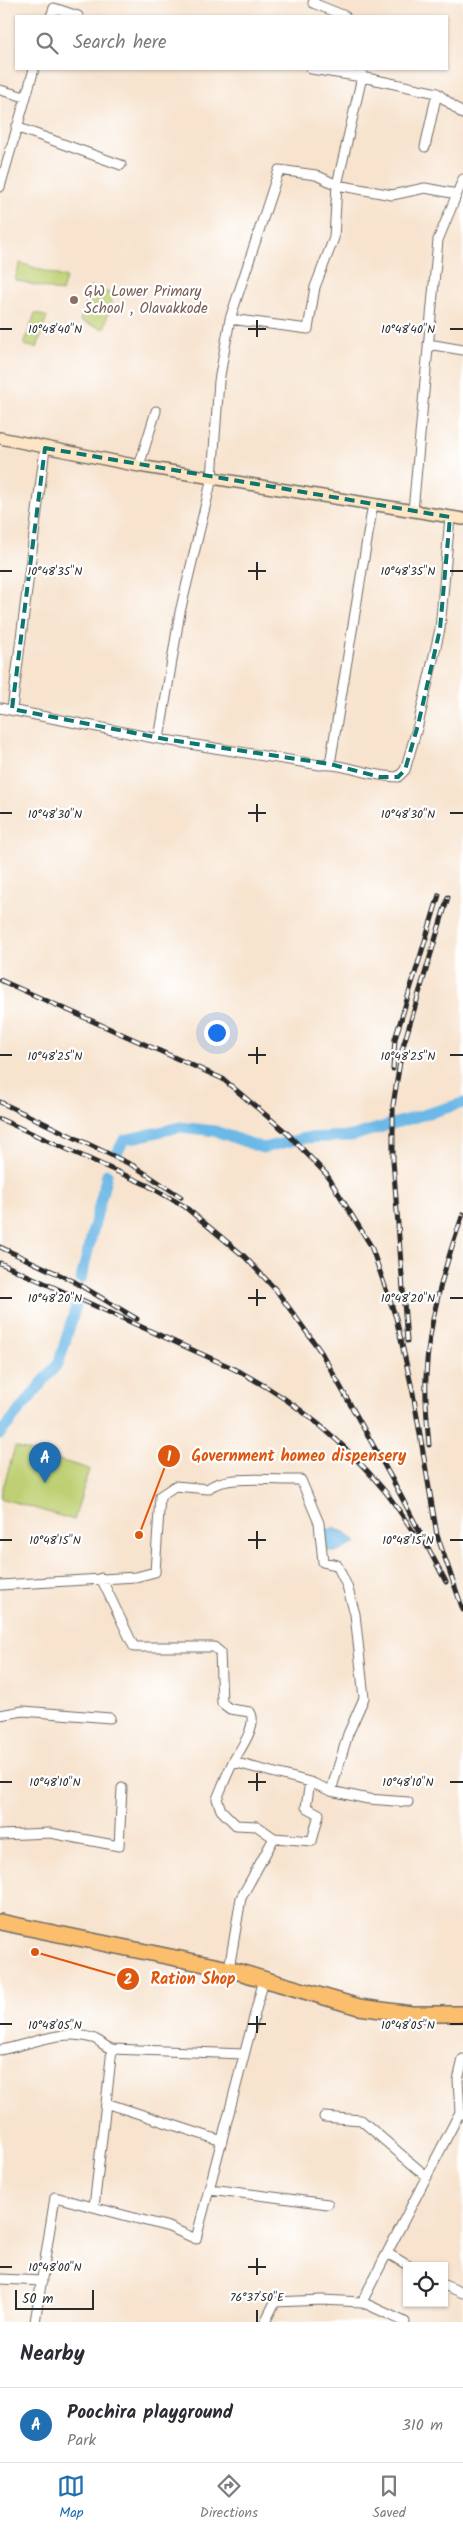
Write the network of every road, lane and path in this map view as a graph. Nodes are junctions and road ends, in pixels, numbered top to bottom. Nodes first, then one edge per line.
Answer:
1 (314, 0) edge
2 (53, 8) edge
3 (75, 15) edge
4 (342, 15) edge
5 (34, 70) edge
6 (324, 70) edge
7 (362, 73) edge
8 (0, 90) edge
9 (437, 94) junction
10 (25, 97) junction
11 (463, 114) edge
12 (16, 128) junction
13 (425, 147) dead end
14 (121, 165) dead end
15 (463, 179) edge
16 (337, 185) junction
17 (0, 186) edge
18 (457, 194) junction
19 (230, 320) junction
20 (428, 344) junction
21 (463, 350) edge
22 (156, 411) dead end
23 (0, 438) edge
24 (45, 448) junction
25 (139, 466) junction
26 (212, 478) junction
27 (373, 504) junction
28 (413, 511) junction
29 (450, 517) junction
30 (463, 519) edge
31 (0, 708) edge
32 (12, 709) junction
33 (159, 739) junction
34 (330, 764) junction
35 (101, 1578) junction
36 (0, 1585) edge
37 (0, 1715) edge
38 (110, 1718) dead end
39 (233, 1762) junction
40 (310, 1782) junction
41 (122, 1788) dead end
42 (331, 1791) junction
43 (408, 1802) dead end
44 (0, 1835) edge
45 (274, 1838) junction
46 (0, 1922) edge
47 (228, 1969) junction
48 (264, 1979) junction
49 (463, 2014) edge
50 (112, 2049) junction
51 (0, 2050) edge
52 (244, 2054) junction
53 (463, 2058) edge
54 (106, 2103) junction
55 (461, 2113) edge
56 (324, 2117) dead end
57 (222, 2141) junction
58 (427, 2176) junction
59 (210, 2189) junction
60 (328, 2204) dead end
61 (94, 2207) junction
62 (387, 2253) junction
63 (403, 2262) edge
64 (0, 2278) edge
65 (42, 2281) junction
66 (448, 2287) edge
67 (463, 2293) edge
68 (362, 2302) junction
69 (35, 2322) edge
70 (265, 2322) edge
71 (405, 2322) edge

1 - 4 street
2 - 3 street
5 - 10 street
6 - 7 street
7 - 9 street
7 - 16 street
8 - 10 street
9 - 11 street
9 - 13 street
10 - 12 street
12 - 14 street
12 - 17 street
15 - 18 street
16 - 18 street
16 - 19 street
16 - 19 street
18 - 20 street
19 - 26 street
20 - 21 street
20 - 28 street
22 - 25 street
23 - 24 street
24 - 25 street
24 - 32 street
25 - 26 street
26 - 27 street
26 - 33 street
27 - 28 street
27 - 34 street
28 - 29 street
29 - 30 street
29 - 34 street
31 - 32 street
32 - 33 street
33 - 34 street
35 - 36 street
35 - 39 street
35 - 42 street
37 - 38 street
39 - 40 street
39 - 45 street
40 - 42 street
40 - 45 street
41 - 44 street
42 - 43 street
45 - 47 street
46 - 47 highway
47 - 48 highway
48 - 49 highway
48 - 52 street
50 - 51 street
50 - 52 street
50 - 54 street
52 - 57 street
53 - 55 street
54 - 57 street
54 - 61 street
55 - 58 street
56 - 58 street
57 - 59 street
58 - 62 street
59 - 60 street
59 - 61 street
61 - 65 street
62 - 63 street
62 - 68 street
64 - 65 street
65 - 69 street
66 - 67 street
68 - 70 street
68 - 71 street

